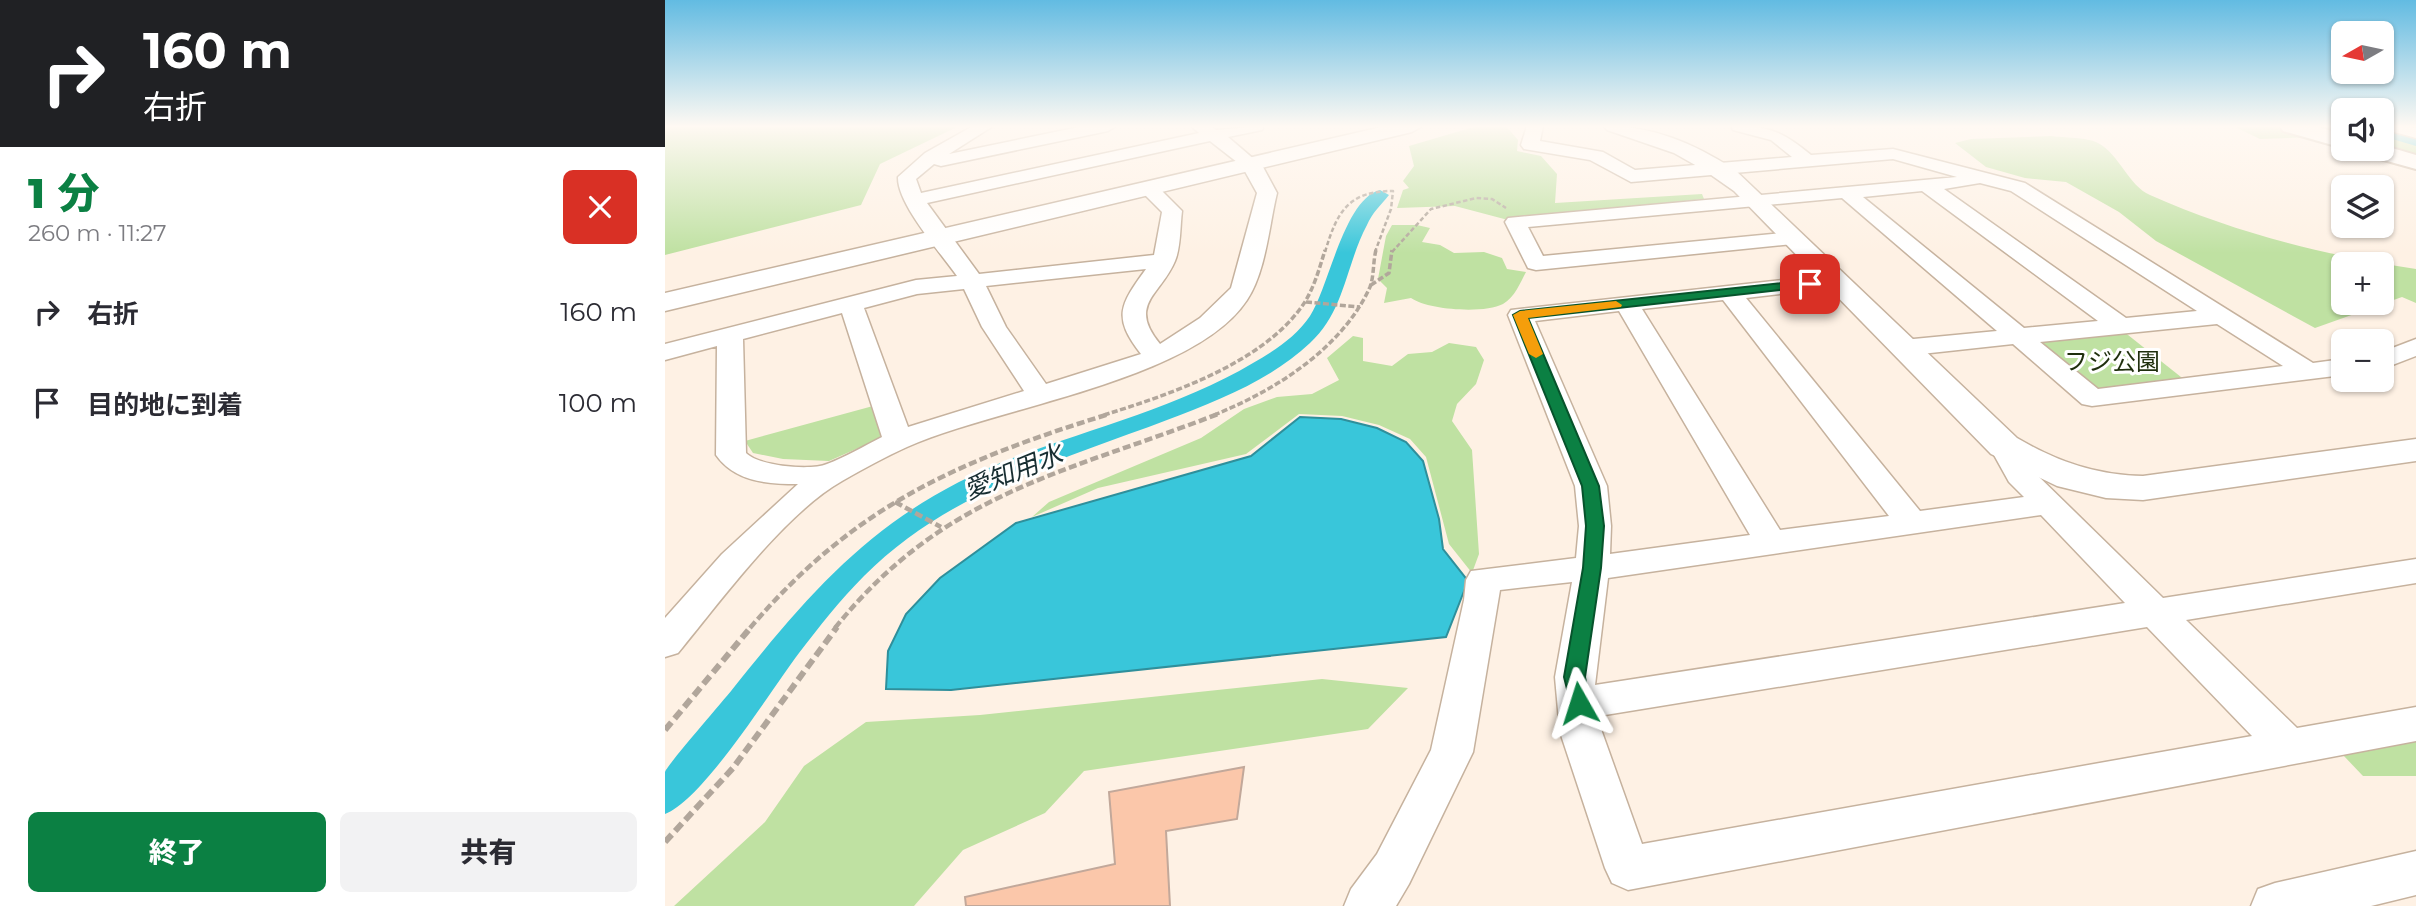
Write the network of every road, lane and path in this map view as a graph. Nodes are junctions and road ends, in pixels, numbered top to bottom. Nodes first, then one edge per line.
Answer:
1 (916, 168) edge
2 (1049, 168) edge
3 (1233, 168) edge
4 (1255, 168) edge
5 (1623, 168) edge
6 (1717, 168) edge
7 (1720, 168) edge
8 (1948, 168) edge
9 (1989, 179) junction
10 (1926, 185) junction
11 (1148, 188) junction
12 (1846, 192) junction
13 (916, 200) junction
14 (1755, 200) junction
15 (1515, 222) junction
16 (940, 238) junction
17 (1793, 238) junction
18 (1164, 261) junction
19 (971, 279) junction
20 (1837, 281) junction
21 (1371, 285) junction
22 (1729, 292) junction
23 (665, 302) edge
24 (1305, 302) junction
25 (852, 303) junction
26 (1626, 303) junction
27 (1360, 307) junction
28 (2221, 316) junction
29 (2119, 325) junction
30 (730, 335) junction
31 (2017, 336) junction
32 (2416, 347) edge
33 (1903, 348) junction
34 (665, 352) edge
35 (1157, 357) junction
36 (2394, 357) edge
37 (2331, 369) edge
38 (2310, 372) junction
39 (1040, 395) junction
40 (898, 440) junction
41 (2004, 446) junction
42 (2416, 450) edge
43 (828, 476) junction
44 (894, 502) junction
45 (2048, 504) junction
46 (1911, 522) junction
47 (941, 527) junction
48 (1770, 541) junction
49 (1592, 568) junction
50 (2416, 571) edge
51 (680, 610) edge
52 (2156, 612) junction
53 (665, 643) edge
54 (1579, 703) junction
55 (2416, 724) edge
56 (665, 730) edge
57 (2289, 747) junction
58 (665, 842) edge
59 (2416, 873) edge
60 (1369, 906) edge
61 (2275, 906) edge

1 - 13 street
2 - 13 street
3 - 11 street
4 - 35 street
5 - 6 street
7 - 14 street
8 - 9 street
9 - 10 street
9 - 28 street
10 - 12 street
10 - 29 street
11 - 16 street
11 - 18 street
12 - 14 street
12 - 31 street
13 - 16 street
14 - 15 street
14 - 17 street
15 - 17 street
15 - 21 path
16 - 19 street
16 - 23 street
17 - 20 street
18 - 19 street
18 - 35 street
19 - 25 street
19 - 39 street
20 - 22 street
20 - 33 street
21 - 24 path
21 - 27 path
22 - 26 street
22 - 46 street
24 - 27 path
24 - 44 path
25 - 30 street
25 - 40 street
26 - 48 street
26 - 49 street
27 - 47 path
28 - 29 street
28 - 38 street
29 - 31 street
30 - 34 street
30 - 43 street
31 - 33 street
31 - 38 street
32 - 36 street
33 - 41 street
35 - 39 street
37 - 38 street
39 - 40 street
40 - 43 street
41 - 42 street
41 - 45 street
43 - 51 street
44 - 47 path
44 - 56 path
45 - 46 street
45 - 52 street
46 - 48 street
47 - 58 path
48 - 49 street
49 - 54 street
49 - 60 street
50 - 52 street
51 - 53 street
52 - 54 street
52 - 57 street
54 - 57 street
55 - 57 street
59 - 61 street

